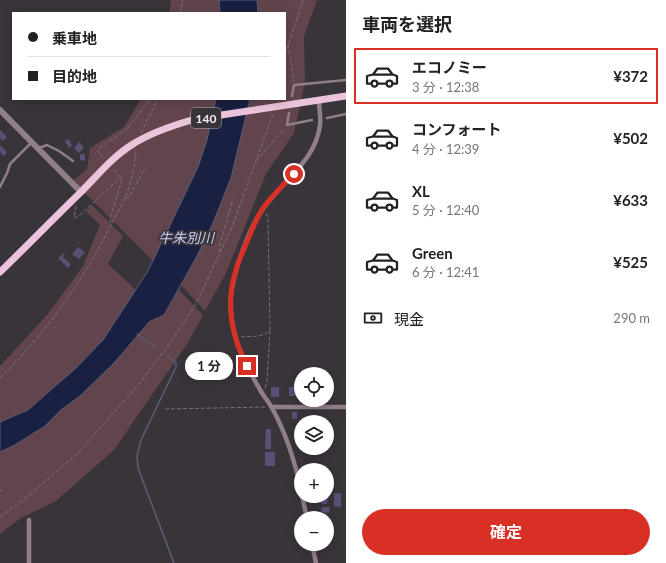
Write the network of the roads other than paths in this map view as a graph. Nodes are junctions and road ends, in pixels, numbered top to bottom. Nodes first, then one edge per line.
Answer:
1 (346, 80) edge
2 (292, 96) dead end
3 (346, 96) edge
4 (319, 100) junction
5 (0, 110) edge
6 (289, 113) dead end
7 (346, 114) edge
8 (327, 118) dead end
9 (312, 120) dead end
10 (32, 142) junction
11 (38, 148) junction
12 (73, 161) dead end
13 (0, 187) edge
14 (81, 192) junction
15 (0, 272) edge
16 (272, 407) junction
17 (346, 407) edge
18 (294, 464) edge
19 (29, 520) dead end
20 (313, 551) edge
21 (29, 563) edge
22 (316, 563) edge

1 - 2 lane
3 - 4 main road, 140
4 - 14 main road, 140
4 - 16 street
5 - 10 street
6 - 9 lane
7 - 8 lane
10 - 11 street
10 - 13 lane
11 - 12 lane
11 - 14 street
14 - 15 main road, 140
16 - 17 street
16 - 18 street
19 - 21 street
20 - 22 street

